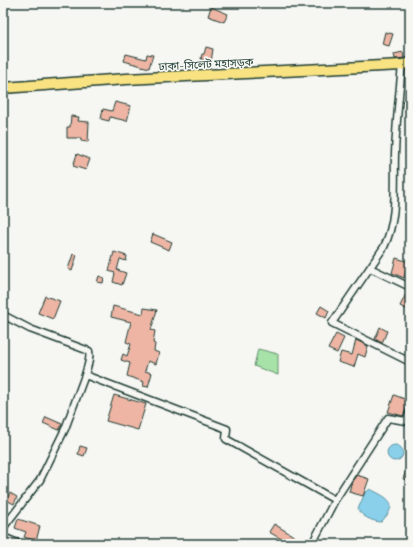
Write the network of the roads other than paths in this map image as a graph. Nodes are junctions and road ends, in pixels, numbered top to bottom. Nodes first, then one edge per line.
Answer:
1 (406, 64) edge
2 (3, 88) edge
3 (370, 268) junction
4 (410, 287) edge
5 (3, 315) edge
6 (410, 362) edge
7 (84, 374) junction
8 (410, 412) edge
9 (335, 500) junction
10 (3, 528) edge
11 (3, 537) edge
12 (20, 544) edge
13 (312, 544) edge

1 - 2 highway, ঢাকা-সিলেট মহাসড়ক
1 - 3 street
3 - 4 street
3 - 6 street
5 - 7 street
7 - 9 street
7 - 10 street
8 - 9 street
9 - 13 street
11 - 12 street

